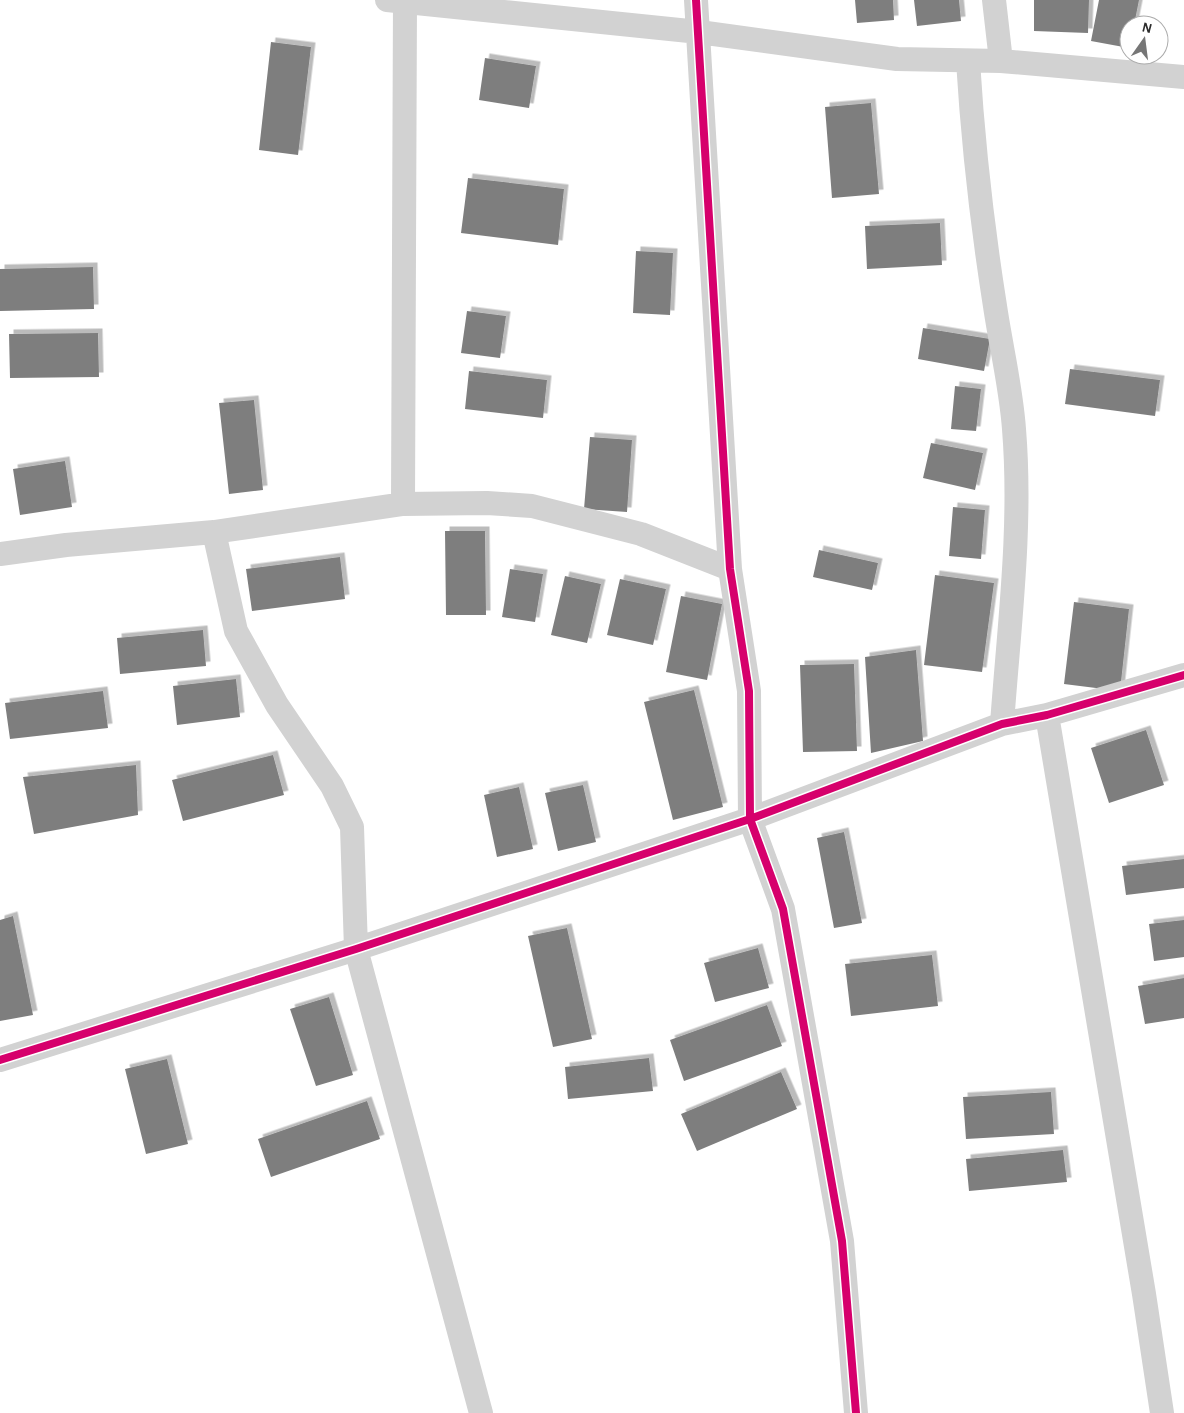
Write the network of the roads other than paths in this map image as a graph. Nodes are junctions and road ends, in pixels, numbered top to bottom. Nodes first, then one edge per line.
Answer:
1 (696, 0) edge
2 (994, 0) edge
3 (399, 1) edge
4 (699, 32) junction
5 (968, 61) junction
6 (1001, 62) junction
7 (1184, 77) edge
8 (403, 504) junction
9 (214, 532) junction
10 (0, 554) edge
11 (730, 569) junction
12 (1184, 675) edge
13 (1047, 714) junction
14 (1002, 724) junction
15 (750, 819) junction
16 (356, 949) junction
17 (0, 1060) edge
18 (481, 1413) edge
19 (856, 1413) edge
20 (1162, 1413) edge

1 - 4 street
2 - 6 street
3 - 4 street
3 - 8 street
4 - 5 street
4 - 11 street
5 - 6 street
5 - 14 street
6 - 7 street
8 - 9 street
8 - 11 street
9 - 10 street
9 - 16 street
11 - 15 street
12 - 13 street
13 - 14 street
13 - 20 street
14 - 15 street
15 - 16 street
15 - 19 street
16 - 17 street
16 - 18 street

